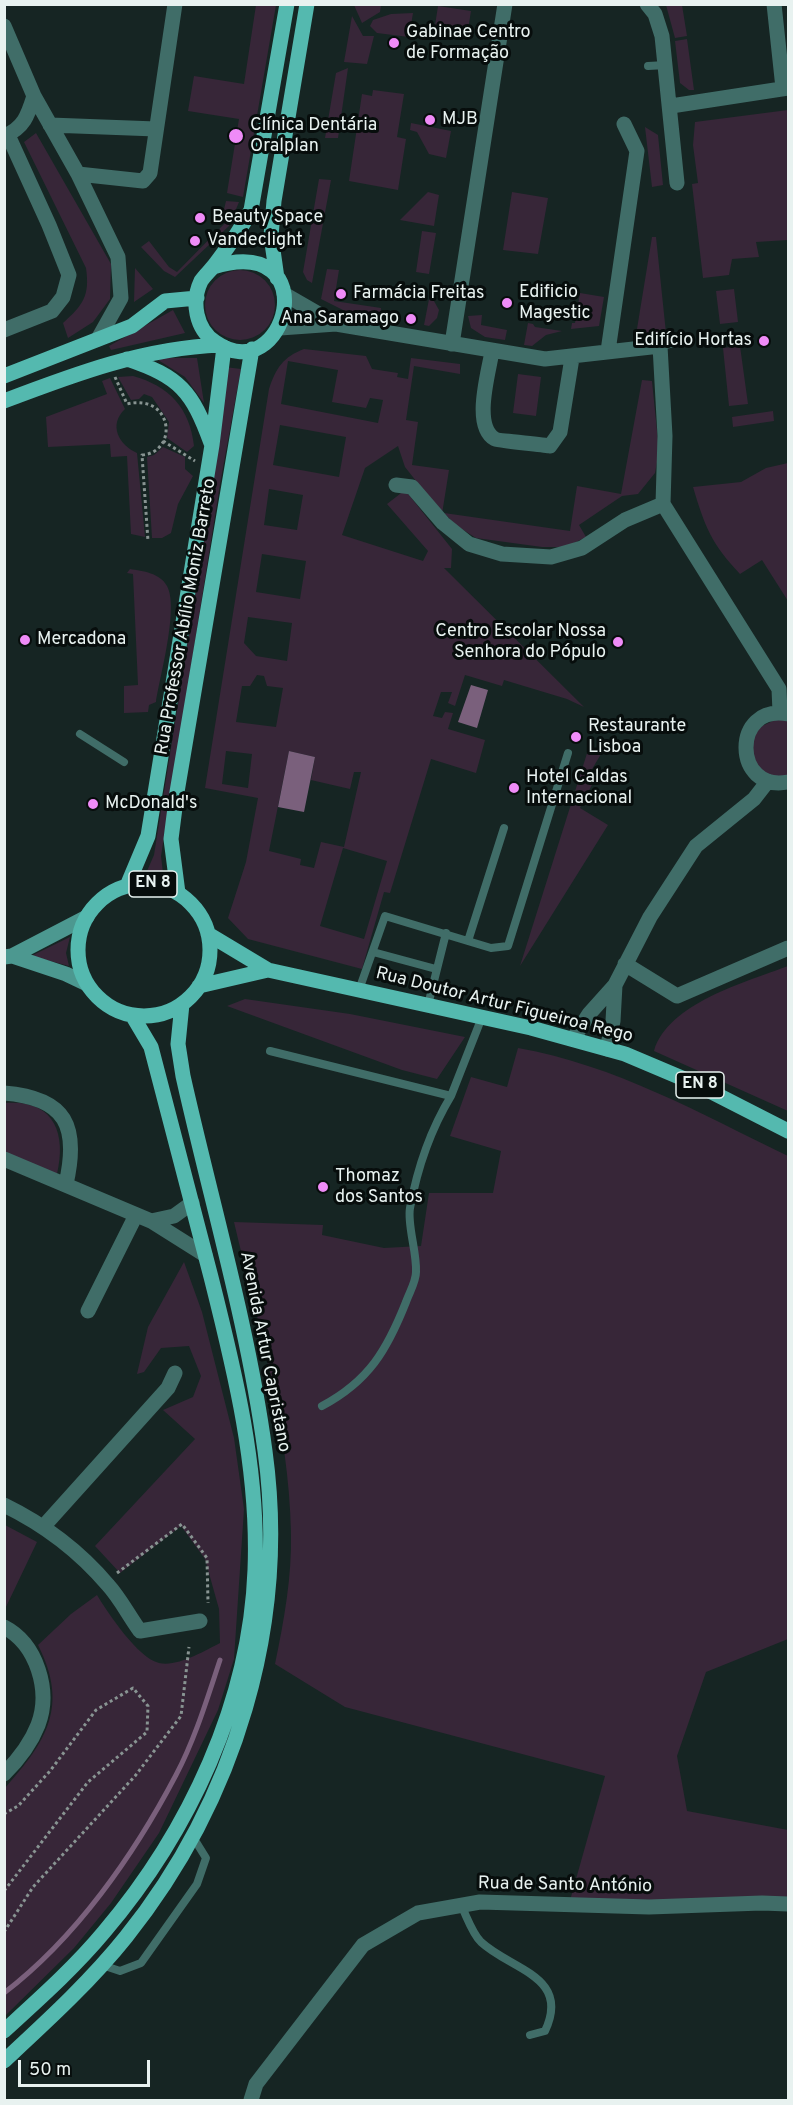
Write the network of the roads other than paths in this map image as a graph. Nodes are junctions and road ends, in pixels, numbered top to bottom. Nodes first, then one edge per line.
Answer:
1 (175, 4) edge
2 (287, 4) edge
3 (307, 4) edge
4 (505, 4) edge
5 (647, 4) edge
6 (774, 4) edge
7 (4, 26) edge
8 (666, 64) junction
9 (648, 66) dead end
10 (786, 88) edge
11 (34, 96) junction
12 (671, 106) junction
13 (624, 124) dead end
14 (50, 125) junction
15 (156, 129) junction
16 (6, 136) edge
17 (78, 174) junction
18 (677, 183) dead end
19 (213, 267) junction
20 (277, 278) junction
21 (284, 294) junction
22 (196, 298) junction
23 (336, 324) junction
24 (280, 328) junction
25 (4, 330) edge
26 (98, 339) junction
27 (689, 339) dead end
28 (452, 344) junction
29 (222, 346) junction
30 (660, 346) junction
31 (252, 349) junction
32 (492, 351) junction
33 (608, 351) junction
34 (124, 358) junction
35 (572, 358) junction
36 (4, 376) edge
37 (4, 401) edge
38 (212, 445) junction
39 (396, 485) dead end
40 (663, 504) junction
41 (784, 713) edge
42 (80, 734) dead end
43 (568, 753) dead end
44 (124, 762) dead end
45 (768, 781) junction
46 (789, 782) edge
47 (504, 828) dead end
48 (127, 886) junction
49 (178, 893) junction
50 (87, 917) junction
51 (446, 933) junction
52 (208, 934) junction
53 (468, 940) junction
54 (789, 948) edge
55 (373, 952) junction
56 (8, 957) edge
57 (626, 964) junction
58 (436, 969) junction
59 (268, 970) junction
60 (87, 984) junction
61 (615, 985) junction
62 (199, 986) junction
63 (359, 990) junction
64 (182, 1004) junction
65 (428, 1005) junction
66 (132, 1015) junction
67 (482, 1017) junction
68 (573, 1039) junction
69 (607, 1049) junction
70 (270, 1051) dead end
71 (4, 1093) edge
72 (451, 1096) junction
73 (789, 1131) edge
74 (4, 1159) edge
75 (66, 1184) junction
76 (192, 1203) junction
77 (144, 1218) junction
78 (205, 1255) junction
79 (88, 1311) dead end
80 (175, 1373) dead end
81 (322, 1406) dead end
82 (4, 1505) edge
83 (43, 1527) junction
84 (200, 1621) dead end
85 (4, 1627) edge
86 (4, 1774) edge
87 (193, 1837) junction
88 (789, 1904) edge
89 (461, 1905) junction
90 (101, 1965) junction
91 (4, 2031) edge
92 (530, 2035) dead end
93 (4, 2061) edge
94 (251, 2100) edge

1 - 15 street
2 - 19 main road
3 - 20 main road
4 - 28 street
5 - 8 street
6 - 10 street
7 - 11 street
8 - 9 lane
8 - 12 street
10 - 12 street
11 - 14 street
11 - 16 street
12 - 18 street
13 - 33 street
14 - 15 street
14 - 17 street
15 - 17 street
16 - 25 street
17 - 26 street
19 - 20 main road
19 - 22 main road
20 - 21 main road
21 - 23 street
21 - 24 main road
22 - 26 main road
22 - 29 main road
23 - 24 street
23 - 28 street
24 - 31 main road
26 - 36 main road
27 - 30 lane
28 - 32 street
29 - 31 main road
29 - 34 main road
29 - 38 main road, Rua Professor Abílio Moniz Barreto
30 - 33 street
30 - 40 street
31 - 49 main road, Rua Professor Abílio Moniz Barreto
32 - 35 street
32 - 35 street
33 - 35 street
34 - 37 main road
34 - 38 main road
38 - 48 main road, Rua Professor Abílio Moniz Barreto
39 - 40 street
40 - 41 street
41 - 45 street
42 - 44 lane
43 - 53 lane
45 - 46 street
45 - 57 street
47 - 53 lane
48 - 49 main road, EN 8
48 - 50 main road, EN 8
49 - 52 main road, EN 8
50 - 56 main road, EN 8
50 - 60 main road, EN 8
51 - 53 lane
51 - 55 lane
51 - 58 lane
52 - 59 main road, Rua Doutor Artur Figueiroa Rego / EN 8
52 - 62 main road, EN 8
54 - 57 street
55 - 58 lane
55 - 63 lane
56 - 60 main road, EN 8
57 - 61 street
58 - 65 lane
59 - 62 main road, Rua Doutor Artur Figueiroa Rego / EN 8
59 - 63 main road, Rua Doutor Artur Figueiroa Rego / EN 8
60 - 66 main road, EN 8
61 - 68 street
61 - 69 street
62 - 64 main road, EN 8
63 - 65 main road, Rua Doutor Artur Figueiroa Rego / EN 8
64 - 66 main road, EN 8
64 - 87 main road, Avenida Artur Capristano
65 - 67 main road, Rua Doutor Artur Figueiroa Rego / EN 8
66 - 76 main road, Avenida Artur Capristano
67 - 68 main road, Rua Doutor Artur Figueiroa Rego / EN 8
67 - 72 lane
68 - 69 main road, Rua Doutor Artur Figueiroa Rego / EN 8
69 - 73 main road, Rua Doutor Artur Figueiroa Rego / EN 8
70 - 72 lane
71 - 75 street
72 - 81 lane
74 - 75 street
75 - 77 street
76 - 77 street
76 - 78 main road, Avenida Artur Capristano
77 - 78 street
77 - 79 street
78 - 91 main road, Avenida Artur Capristano
80 - 83 street
82 - 83 street
83 - 84 street
85 - 86 street
87 - 90 main road, Avenida Artur Capristano
87 - 90 lane
88 - 89 street, Rua de Santo António
89 - 92 lane
89 - 94 street, Rua de Santo António
90 - 93 main road, Avenida Artur Capristano

